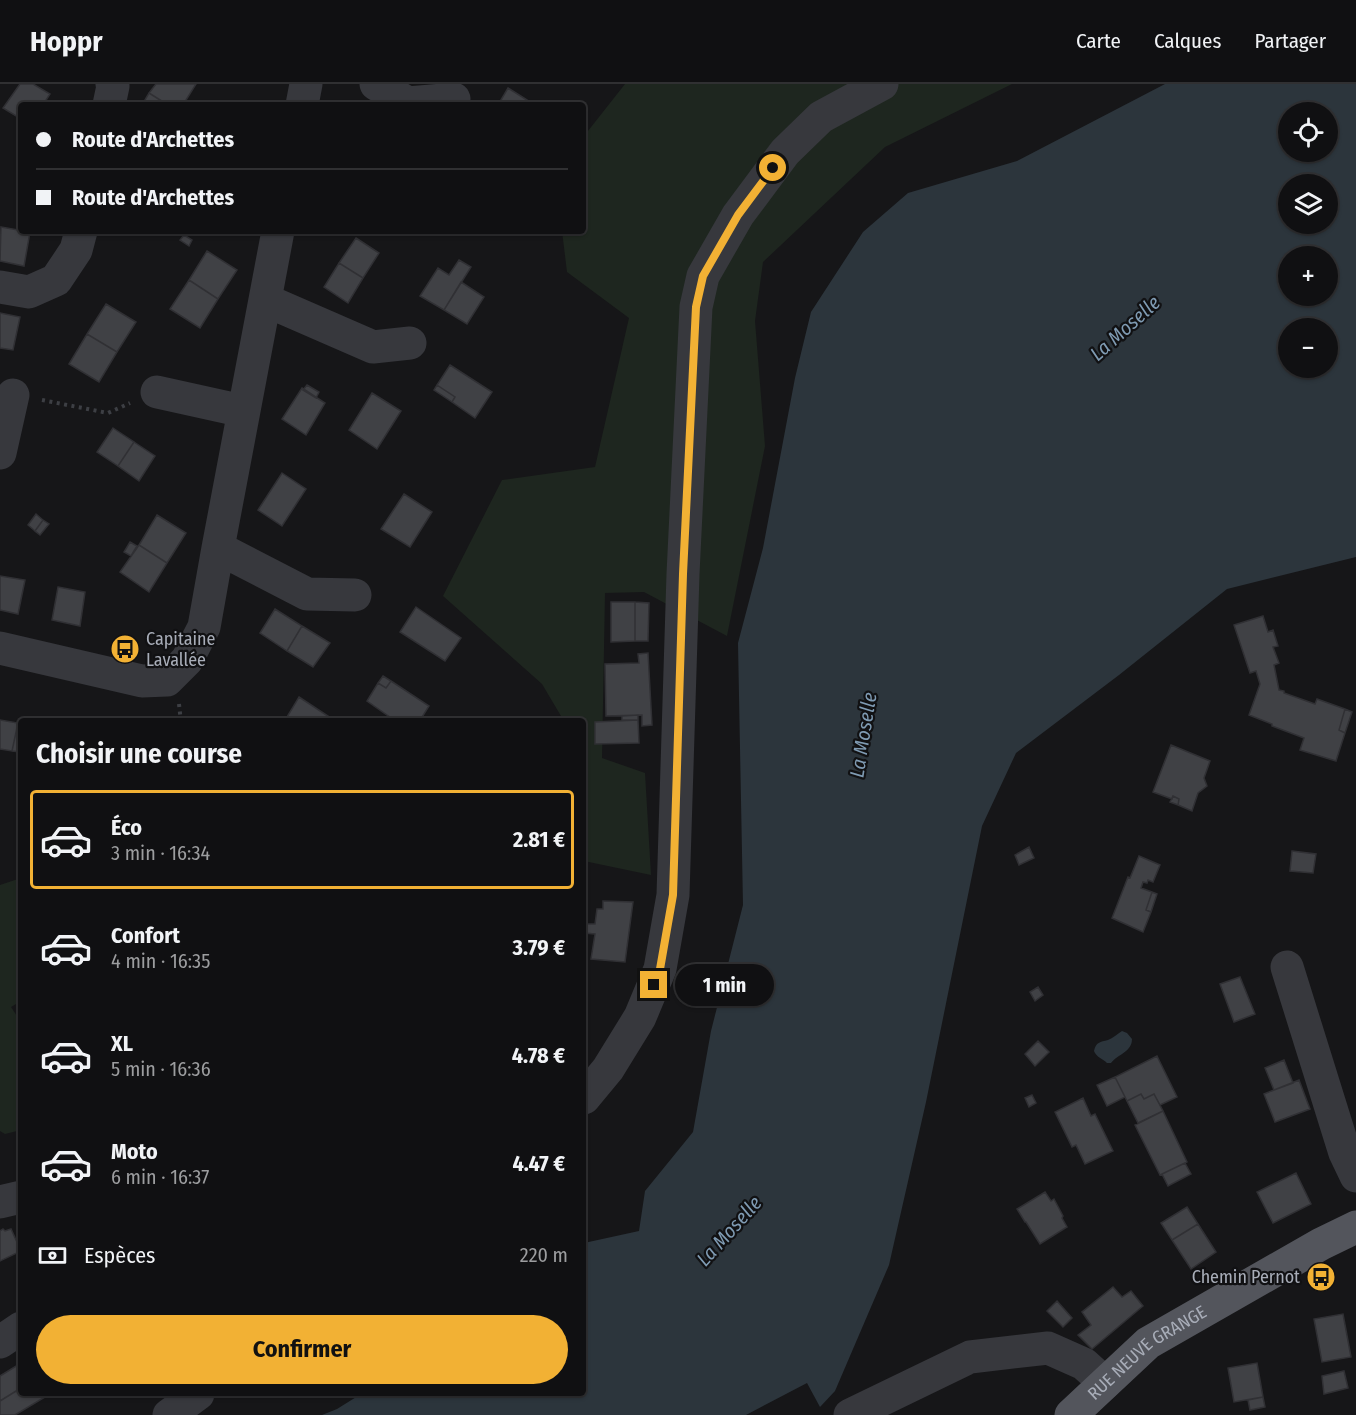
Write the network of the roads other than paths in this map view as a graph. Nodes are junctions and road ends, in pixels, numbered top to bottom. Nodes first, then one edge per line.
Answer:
1 (112, 84) edge
2 (306, 84) edge
3 (375, 84) edge
4 (882, 84) edge
5 (454, 99) dead end
6 (110, 102) edge
7 (303, 102) edge
8 (406, 102) edge
9 (420, 102) edge
10 (80, 234) edge
11 (277, 234) edge
12 (0, 287) edge
13 (265, 300) junction
14 (410, 343) dead end
15 (157, 392) road end
16 (13, 394) road end
17 (243, 411) junction
18 (0, 453) edge
19 (218, 548) junction
20 (355, 595) dead end
21 (0, 648) edge
22 (1287, 967) dead end
23 (586, 1096) edge
24 (1356, 1176) edge
25 (18, 1198) edge
26 (0, 1202) edge
27 (1356, 1227) edge
28 (18, 1331) edge
29 (0, 1342) edge
30 (1105, 1383) junction
31 (195, 1396) edge
32 (169, 1415) edge
33 (850, 1415) edge
34 (1071, 1415) edge

1 - 6 street
2 - 7 street
3 - 8 street
4 - 23 street
5 - 9 street
10 - 12 street
11 - 13 street
13 - 14 street
13 - 17 street
15 - 17 street
16 - 18 street
17 - 19 street
19 - 20 street
19 - 21 street
22 - 24 street
25 - 26 street
27 - 30 main road, RUE NEUVE GRANGE
28 - 29 street
30 - 33 street
30 - 34 main road, RUE NEUVE GRANGE
31 - 32 street

